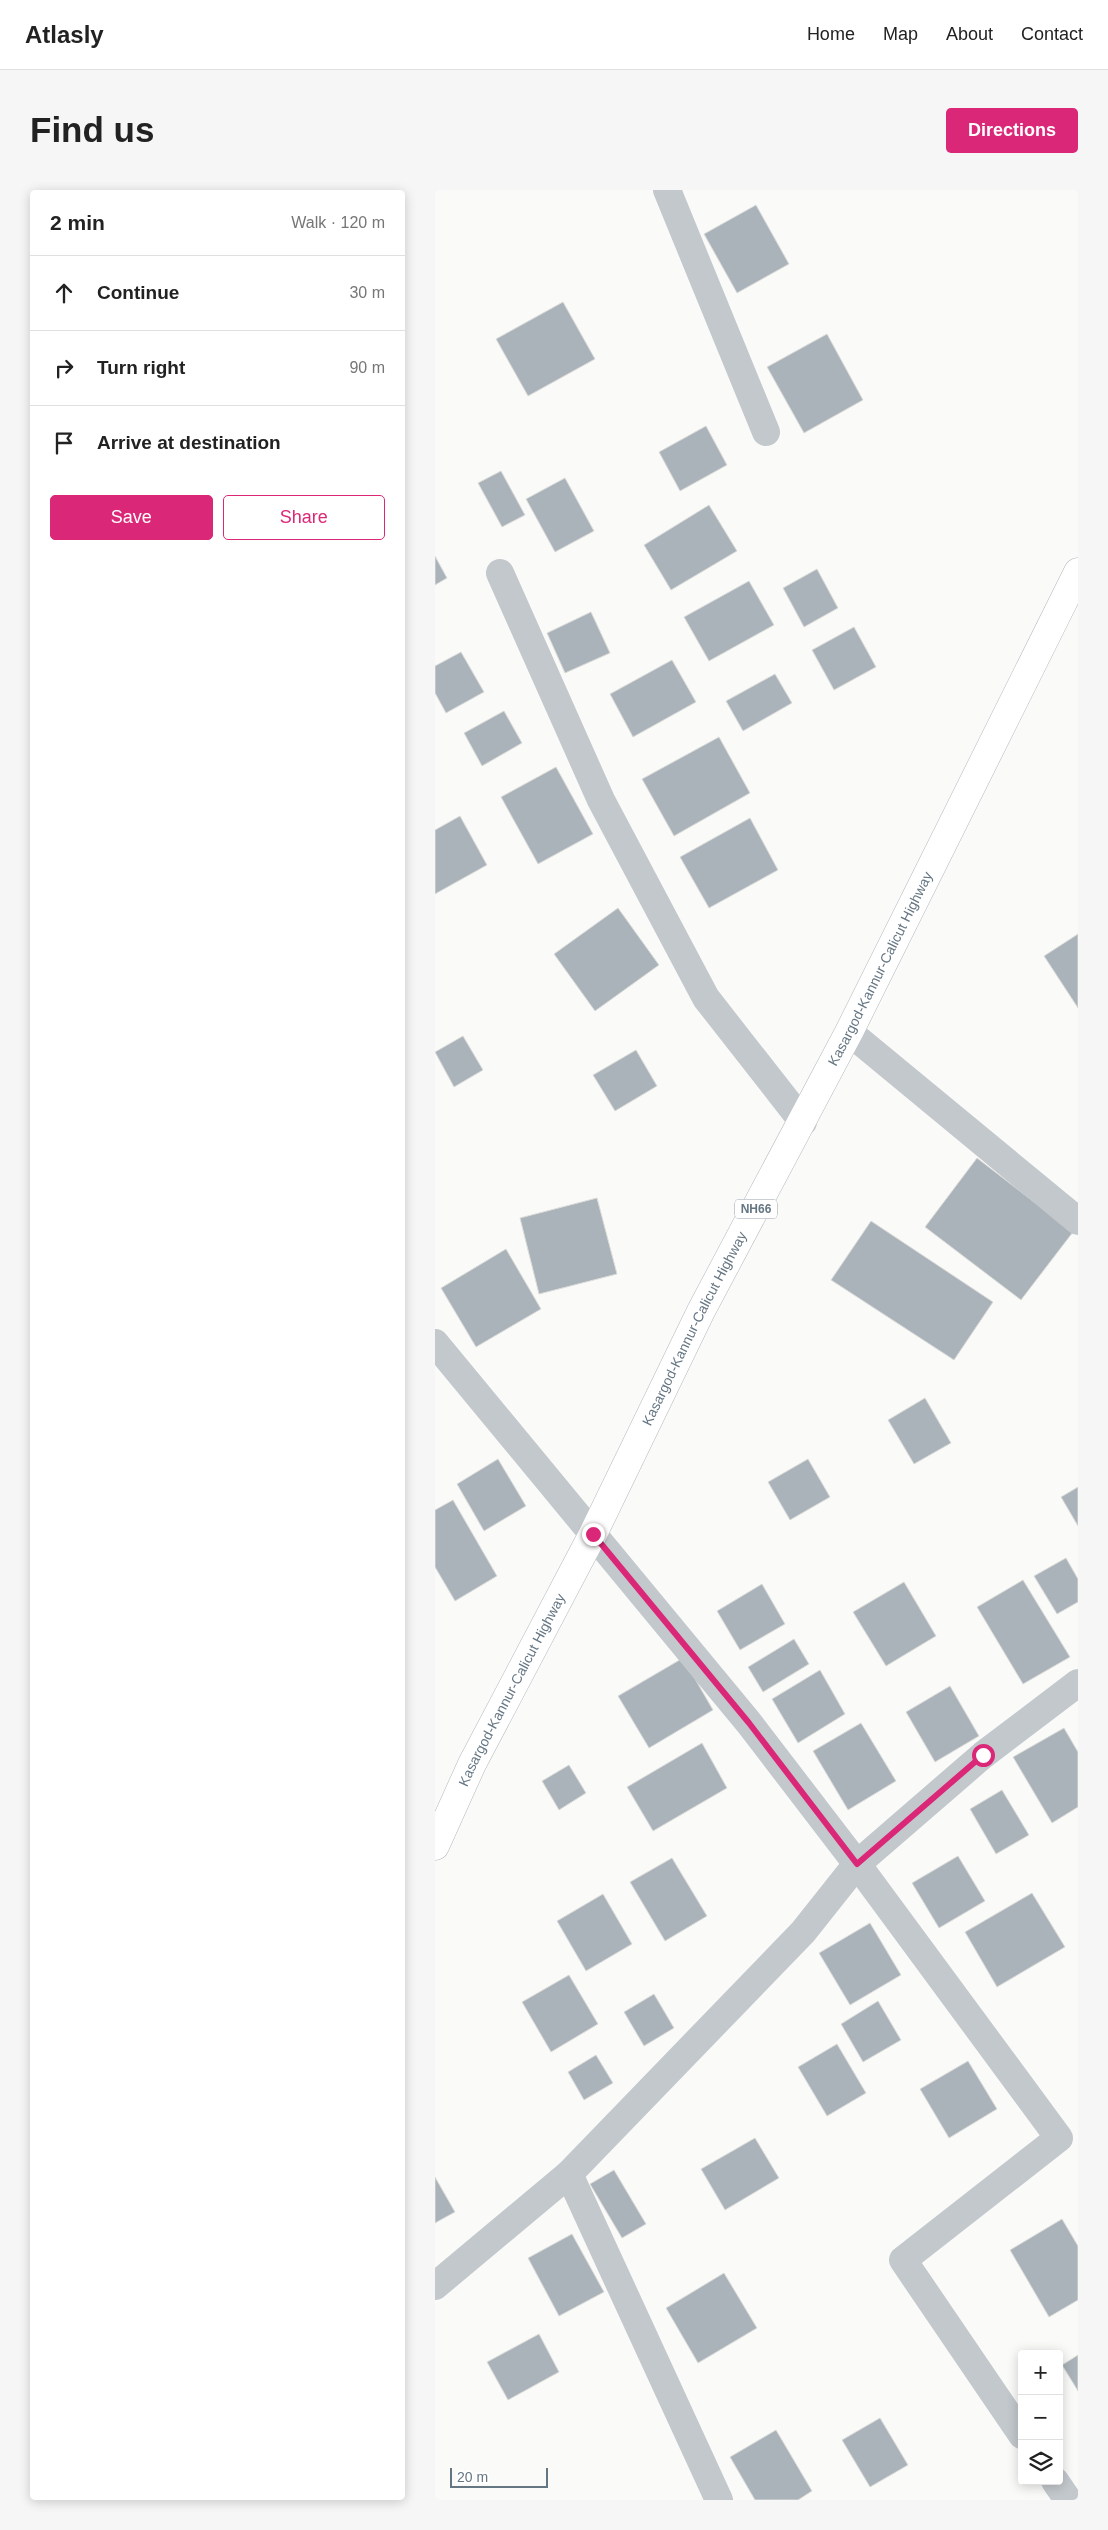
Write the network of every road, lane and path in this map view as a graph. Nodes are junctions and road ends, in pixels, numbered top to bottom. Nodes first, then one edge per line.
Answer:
1 (667, 190) edge
2 (766, 432) dead end
3 (1078, 572) edge
4 (500, 573) dead end
5 (849, 1032) junction
6 (803, 1122) junction
7 (1078, 1221) edge
8 (435, 1343) edge
9 (593, 1534) junction
10 (1078, 1683) edge
11 (435, 1846) edge
12 (857, 1864) junction
13 (569, 2174) junction
14 (435, 2286) edge
15 (1018, 2429) edge
16 (1058, 2485) edge
17 (719, 2500) edge
18 (1068, 2500) edge

1 - 2 street
3 - 5 highway, Kasargod-Kannur-Calicut Highway / NH66
4 - 6 street
5 - 6 highway, Kasargod-Kannur-Calicut Highway / NH66
5 - 7 street
6 - 9 highway, Kasargod-Kannur-Calicut Highway / NH66
8 - 9 street
9 - 11 highway, Kasargod-Kannur-Calicut Highway / NH66
9 - 12 street
10 - 12 street
12 - 13 street
12 - 15 street
13 - 14 street
13 - 17 street
16 - 18 street

